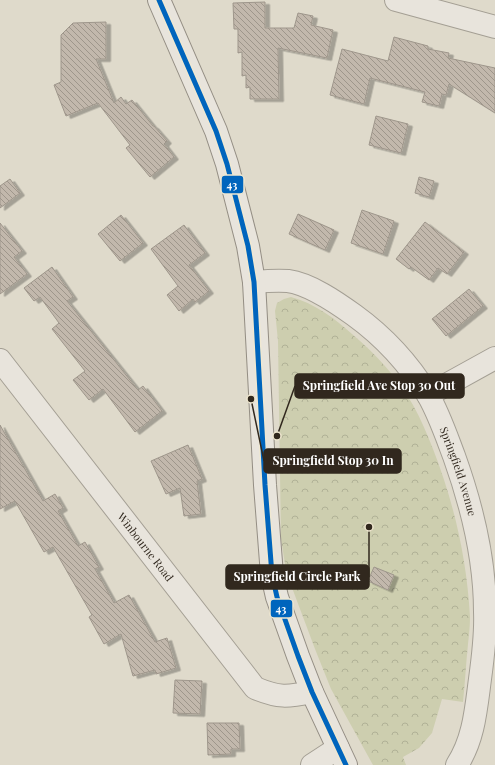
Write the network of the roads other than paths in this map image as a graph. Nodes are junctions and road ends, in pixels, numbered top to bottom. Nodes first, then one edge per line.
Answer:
1 (159, 0) edge
2 (396, 0) edge
3 (495, 27) edge
4 (254, 282) junction
5 (495, 358) edge
6 (0, 360) edge
7 (428, 395) junction
8 (312, 692) junction
9 (342, 756) edge
10 (312, 765) edge
11 (457, 765) edge

1 - 4 street
2 - 3 street
4 - 7 street, Springfield Avenue
4 - 8 street
5 - 7 street
6 - 8 street, Winbourne Road
7 - 11 street, Springfield Avenue
8 - 9 street
9 - 10 street

